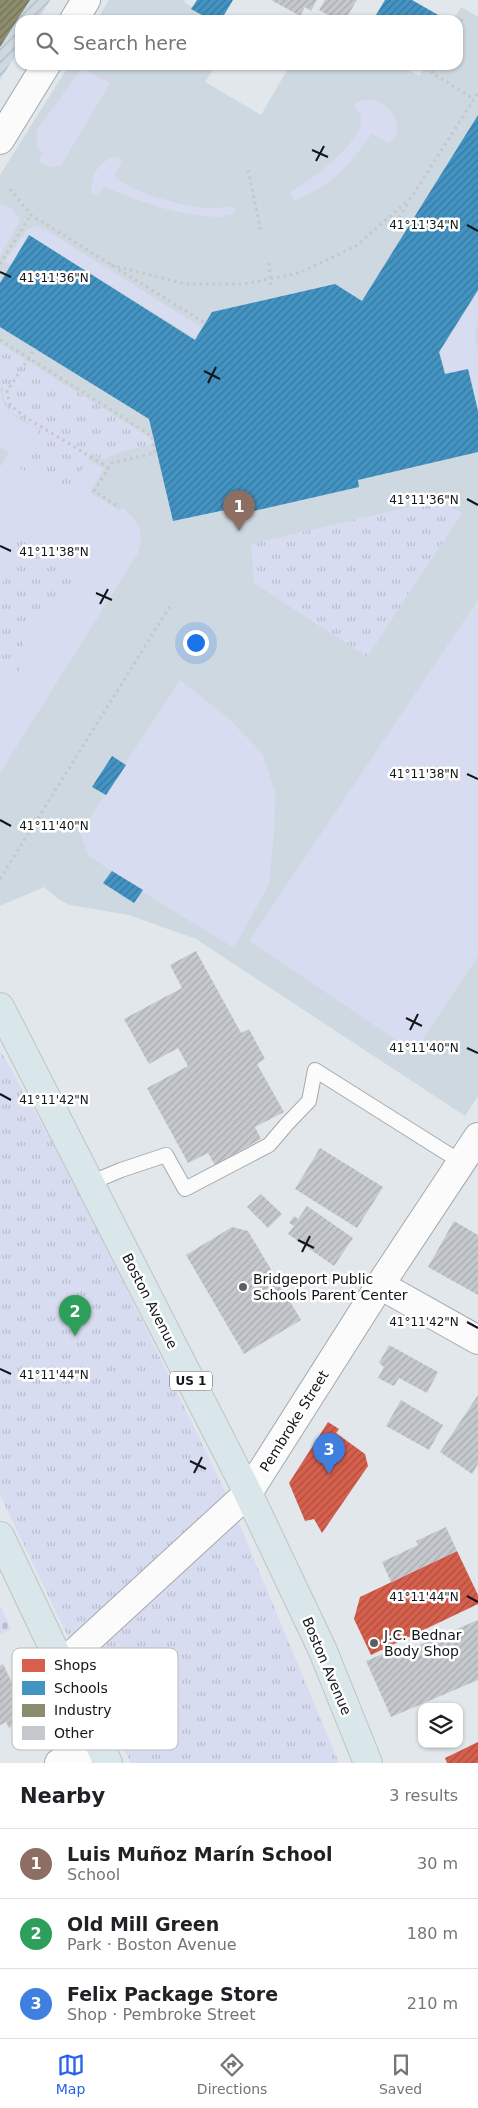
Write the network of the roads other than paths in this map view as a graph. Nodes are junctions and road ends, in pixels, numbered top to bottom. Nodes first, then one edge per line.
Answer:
1 (86, 0) edge
2 (77, 15) edge
3 (43, 70) edge
4 (0, 140) edge
5 (0, 1007) edge
6 (478, 1137) edge
7 (461, 1162) junction
8 (90, 1183) junction
9 (380, 1285) junction
10 (478, 1340) edge
11 (248, 1493) junction
12 (0, 1536) edge
13 (54, 1648) edge
14 (79, 1648) edge
15 (103, 1754) edge
16 (59, 1763) edge
17 (368, 1763) edge

1 - 2 street
3 - 4 street
5 - 8 main road, Boston Avenue / US 1
6 - 7 street, Pembroke Street
7 - 8 lane
7 - 9 street, Pembroke Street
8 - 11 main road, Boston Avenue / US 1
9 - 10 street
9 - 11 street, Pembroke Street
11 - 14 street, Pembroke Street
11 - 17 main road, Boston Avenue / US 1
12 - 13 main road
15 - 16 street

